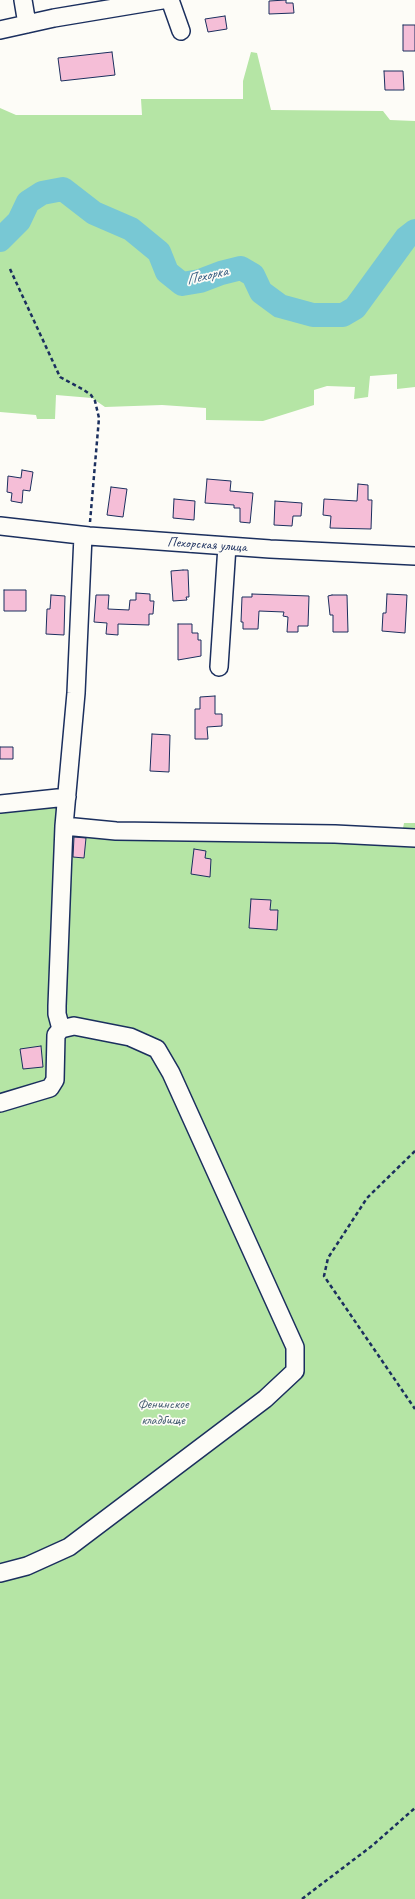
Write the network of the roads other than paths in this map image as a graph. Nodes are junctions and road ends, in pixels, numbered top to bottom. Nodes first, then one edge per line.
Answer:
1 (23, 0) edge
2 (162, 0) edge
3 (170, 0) edge
4 (27, 24) junction
5 (0, 30) edge
6 (181, 31) dead end
7 (0, 526) edge
8 (86, 536) junction
9 (228, 546) junction
10 (415, 556) edge
11 (219, 667) dead end
12 (67, 797) junction
13 (0, 804) edge
14 (64, 826) junction
15 (415, 838) edge
16 (61, 1029) junction
17 (0, 1103) edge
18 (0, 1573) edge

1 - 4 street
2 - 4 street
3 - 6 street
4 - 5 street
7 - 8 street, Пехорская улица
8 - 9 street, Пехорская улица
8 - 12 street
9 - 10 street, Пехорская улица
9 - 11 street
12 - 13 street
12 - 14 street
14 - 15 street
14 - 16 street
16 - 17 street
16 - 18 street

